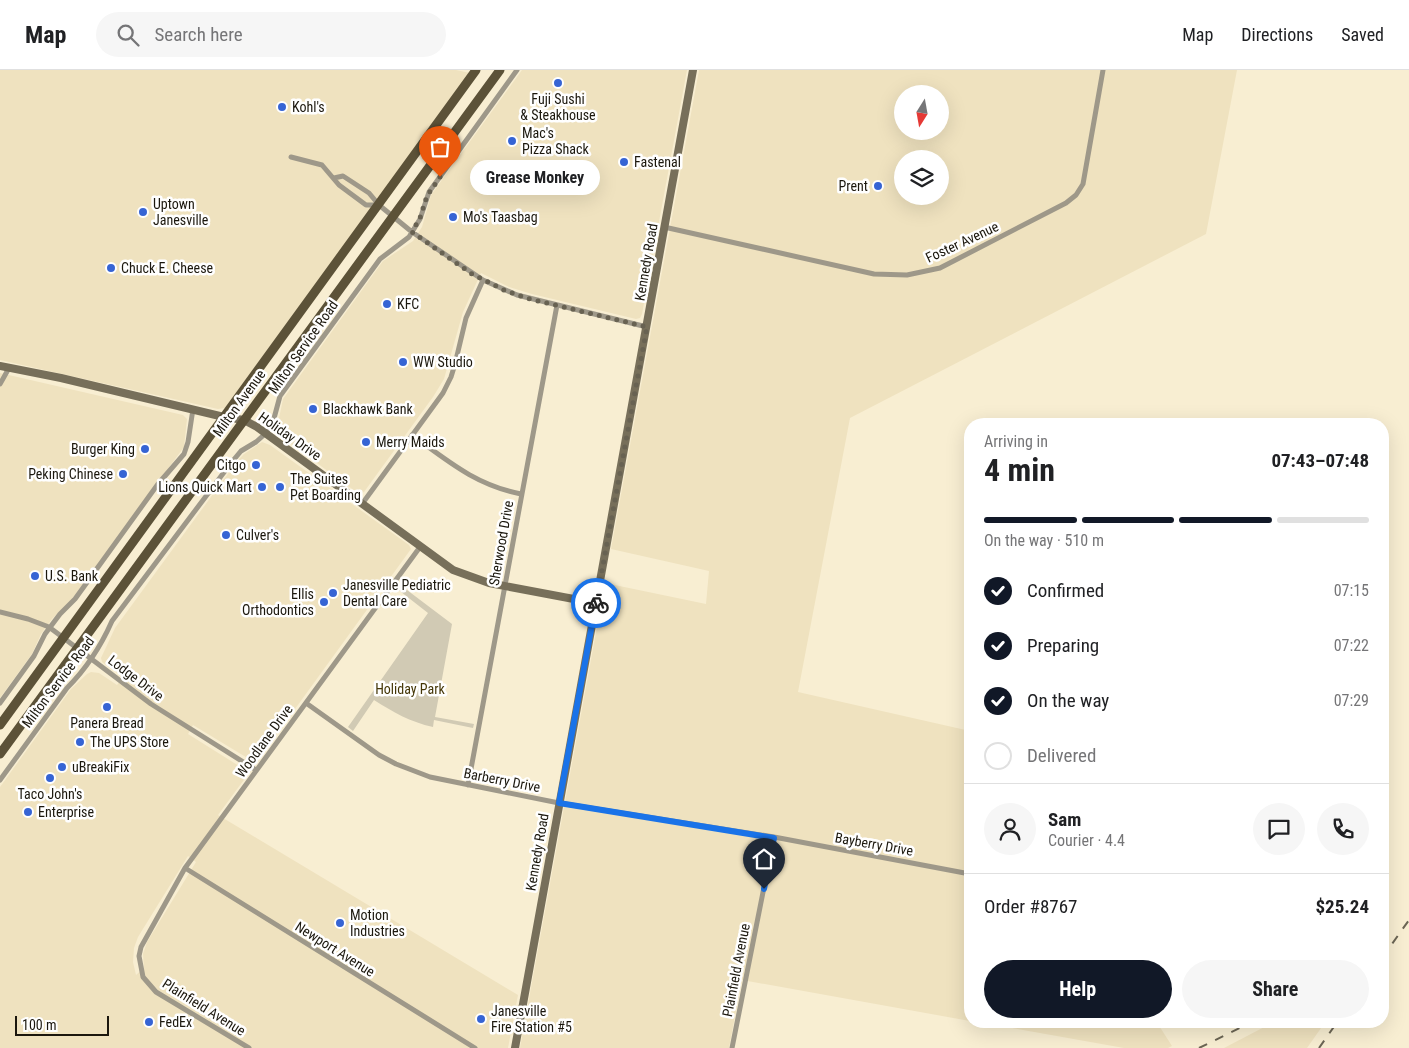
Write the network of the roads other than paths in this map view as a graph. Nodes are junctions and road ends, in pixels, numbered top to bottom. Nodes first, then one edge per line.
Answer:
1 (476, 70) edge
2 (500, 70) edge
3 (517, 70) edge
4 (693, 70) edge
5 (1103, 70) edge
6 (291, 157) dead end
7 (334, 178) junction
8 (379, 205) junction
9 (393, 217) junction
10 (664, 227) junction
11 (412, 232) junction
12 (483, 280) junction
13 (557, 305) junction
14 (647, 327) junction
15 (0, 366) edge
16 (9, 368) junction
17 (0, 384) edge
18 (193, 409) junction
19 (224, 417) junction
20 (244, 420) junction
21 (265, 434) junction
22 (412, 436) junction
23 (521, 494) junction
24 (362, 504) junction
25 (420, 547) junction
26 (505, 586) junction
27 (596, 603) junction
28 (0, 612) edge
29 (49, 628) junction
30 (63, 639) junction
31 (77, 648) junction
32 (92, 659) junction
33 (0, 703) edge
34 (306, 703) junction
35 (0, 725) edge
36 (0, 754) edge
37 (256, 770) junction
38 (0, 780) edge
39 (468, 785) junction
40 (559, 803) junction
41 (774, 838) junction
42 (185, 868) junction
43 (964, 873) edge
44 (139, 956) joint
45 (249, 1048) edge
46 (474, 1048) edge
47 (515, 1048) edge
48 (732, 1048) edge

1 - 8 main road, Milton Avenue
2 - 9 main road, Milton Avenue
3 - 11 street, Milton Service Road
4 - 10 street, Kennedy Road
5 - 10 street, Foster Avenue
6 - 7 street
7 - 8 street
7 - 8 street
8 - 9 street
8 - 19 main road, Milton Avenue
9 - 11 street
9 - 20 main road, Milton Avenue
10 - 14 street, Kennedy Road
11 - 12 street
11 - 21 street, Milton Service Road
12 - 13 street
12 - 22 street
13 - 14 street
13 - 23 street, Sherwood Drive
14 - 27 street, Kennedy Road
15 - 16 street, Holiday Drive
16 - 17 street
16 - 18 street, Holiday Drive
18 - 19 street, Holiday Drive
18 - 29 street
19 - 20 street, Holiday Drive
19 - 30 main road, Milton Avenue
20 - 21 street, Holiday Drive
20 - 31 main road, Milton Avenue
21 - 24 street, Holiday Drive
21 - 32 street, Milton Service Road
22 - 23 street
22 - 24 street
23 - 26 street, Sherwood Drive
24 - 25 street, Holiday Drive
25 - 26 street, Holiday Drive
25 - 34 street, Woodlane Drive
26 - 27 street, Holiday Drive
26 - 39 street, Sherwood Drive
27 - 40 street, Kennedy Road
28 - 29 street, Lodge Drive
29 - 30 street, Lodge Drive
29 - 33 street
30 - 31 street, Lodge Drive
30 - 35 main road, Milton Avenue
31 - 32 street, Lodge Drive
31 - 36 main road, Milton Avenue
32 - 37 street, Lodge Drive
32 - 38 street, Milton Service Road
34 - 37 street, Woodlane Drive
34 - 39 street, Barberry Drive
37 - 42 street, Woodlane Drive
39 - 40 street, Barberry Drive
40 - 41 street, Barberry Drive
40 - 47 street, Kennedy Road
41 - 43 street, Bayberry Drive
41 - 48 street, Plainfield Avenue
42 - 44 street, Woodlane Drive
42 - 46 street, Newport Avenue
44 - 45 street, Plainfield Avenue

